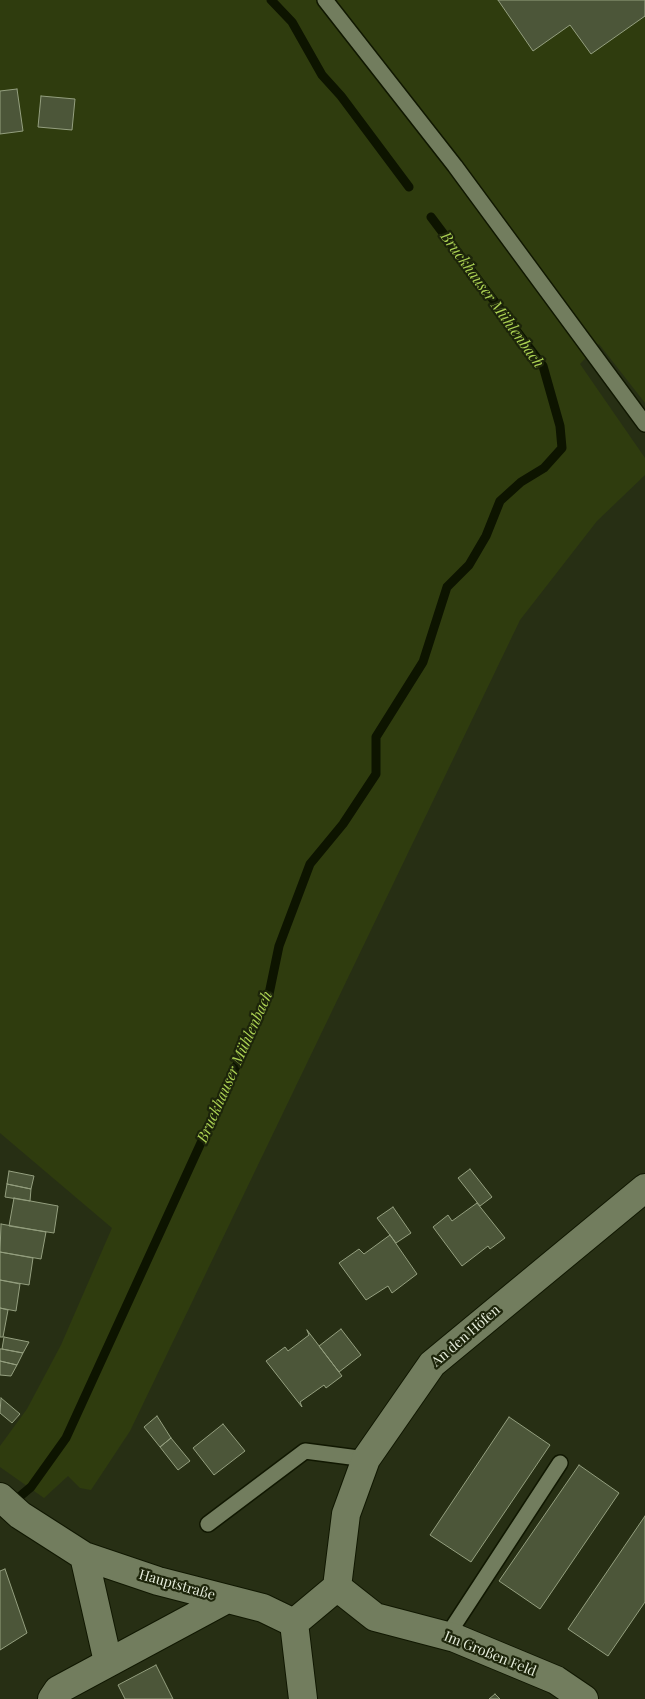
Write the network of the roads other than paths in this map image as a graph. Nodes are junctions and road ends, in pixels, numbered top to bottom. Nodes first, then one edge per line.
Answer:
1 (325, 0) edge
2 (645, 424) edge
3 (645, 1188) edge
4 (366, 1458) junction
5 (560, 1463) dead end
6 (0, 1497) edge
7 (208, 1524) dead end
8 (84, 1556) junction
9 (337, 1587) junction
10 (228, 1599) junction
11 (294, 1623) junction
12 (447, 1636) junction
13 (108, 1662) junction
14 (52, 1699) edge
15 (303, 1699) edge
16 (584, 1699) edge

1 - 2 lane
3 - 4 street, An den Höfen
4 - 7 lane
4 - 9 street, An den Höfen
5 - 12 lane
6 - 8 street, Hauptstraße
8 - 10 street, Hauptstraße
8 - 13 street
9 - 11 street
9 - 12 street, Im Großen Feld
10 - 11 street, Hauptstraße
10 - 13 street
11 - 15 street
12 - 16 street, Im Großen Feld
13 - 14 street

